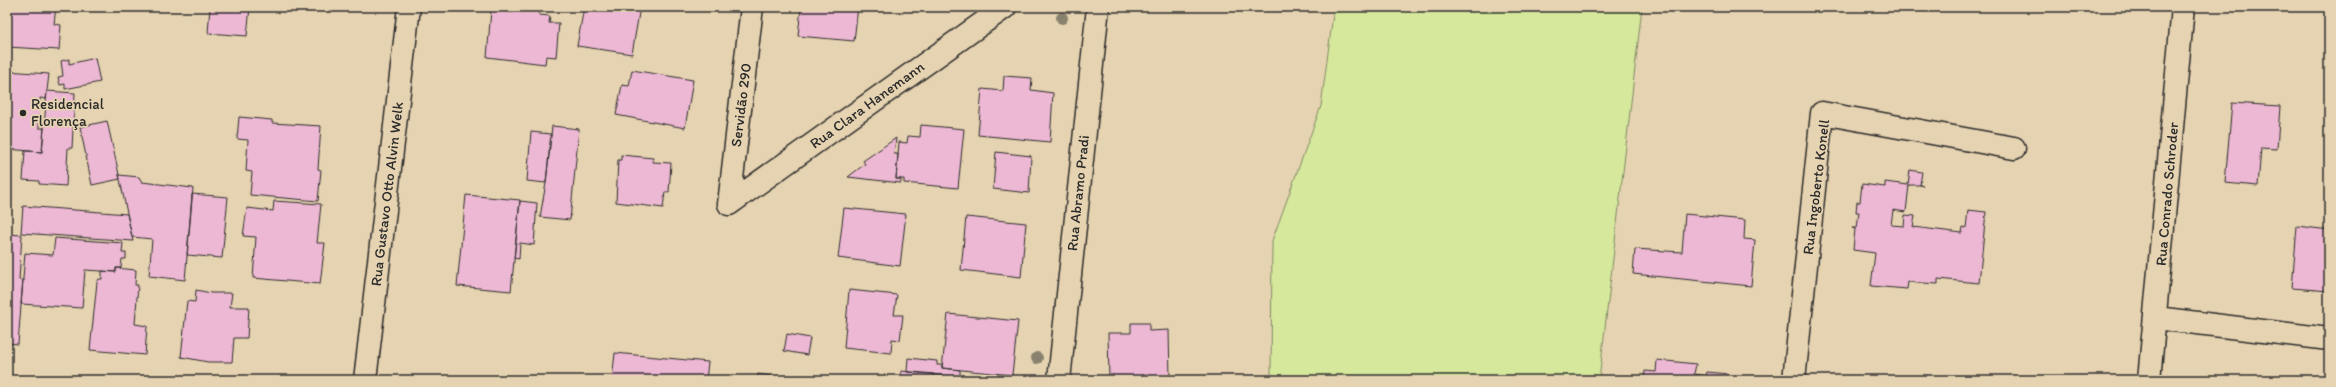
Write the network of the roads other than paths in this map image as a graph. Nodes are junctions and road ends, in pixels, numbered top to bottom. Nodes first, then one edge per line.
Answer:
1 (409, 7) edge
2 (752, 7) edge
3 (1005, 7) edge
4 (1098, 7) edge
5 (2183, 7) edge
6 (2014, 148) dead end
7 (729, 204) joint
8 (2156, 318) junction
9 (2329, 339) edge
10 (365, 380) edge
11 (1059, 380) edge
12 (1794, 380) edge
13 (2149, 380) edge

1 - 10 street, Rua Gustavo Otto Alvin Welk
2 - 7 street, Servidão 290
3 - 7 street, Rua Clara Hanemann
4 - 11 street, Rua Abramo Pradi
5 - 8 street, Rua Conrado Schroder
6 - 12 street, Rua Ingoberto Konell
8 - 9 street
8 - 13 street, Rua Conrado Schroder

